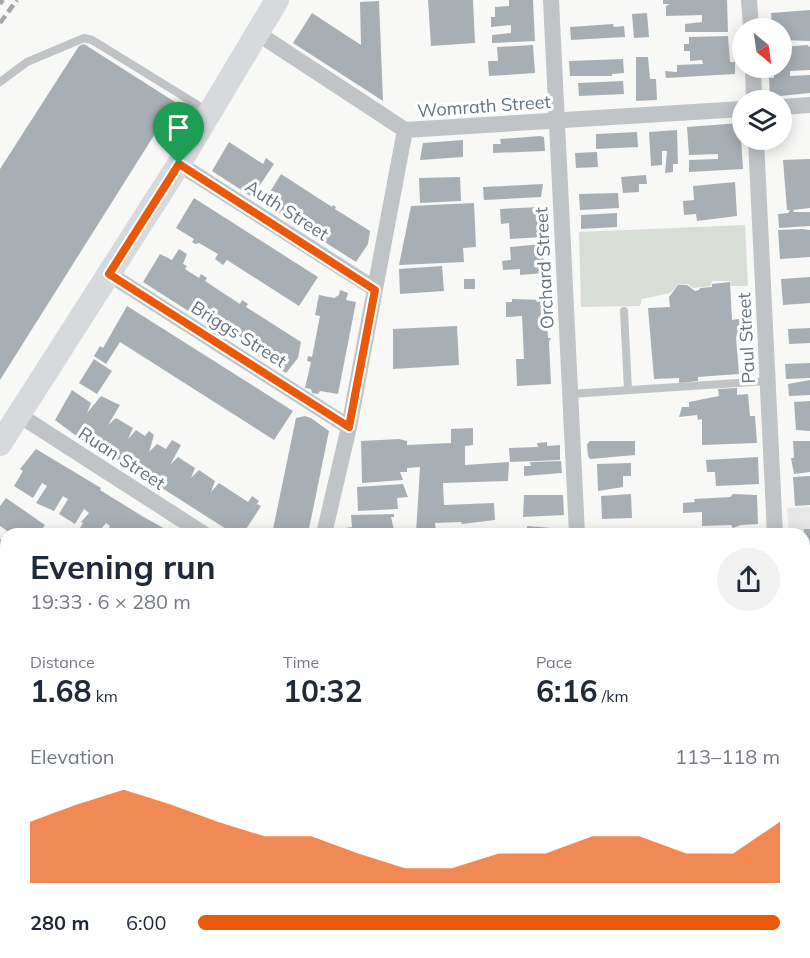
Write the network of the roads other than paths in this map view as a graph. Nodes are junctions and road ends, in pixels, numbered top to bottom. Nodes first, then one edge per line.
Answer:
1 (277, 0) edge
2 (551, 0) edge
3 (749, 0) edge
4 (750, 18) edge
5 (256, 33) junction
6 (0, 82) edge
7 (810, 105) edge
8 (792, 106) edge
9 (732, 110) edge
10 (210, 112) junction
11 (557, 121) junction
12 (405, 130) junction
13 (756, 150) edge
14 (179, 164) junction
15 (109, 274) junction
16 (375, 290) junction
17 (624, 311) dead end
18 (768, 381) junction
19 (628, 390) junction
20 (570, 394) junction
21 (19, 415) junction
22 (349, 427) junction
23 (0, 444) edge
24 (195, 528) edge
25 (325, 528) edge
26 (577, 528) edge
27 (775, 528) edge

1 - 5 main road
2 - 11 street, Orchard Street
3 - 4 street
5 - 10 main road
5 - 12 street, Womrath Street
6 - 10 lane
7 - 8 street
9 - 11 street, Womrath Street
10 - 14 main road
11 - 12 street, Womrath Street
11 - 20 street, Orchard Street
12 - 16 street
13 - 18 street, Paul Street
14 - 15 main road
14 - 16 street, Auth Street
15 - 21 main road
15 - 22 street, Briggs Street
16 - 22 street
17 - 19 lane
18 - 19 lane
18 - 27 street, Paul Street
19 - 20 lane
20 - 26 street, Orchard Street
21 - 23 main road
21 - 24 street, Ruan Street
22 - 25 street

